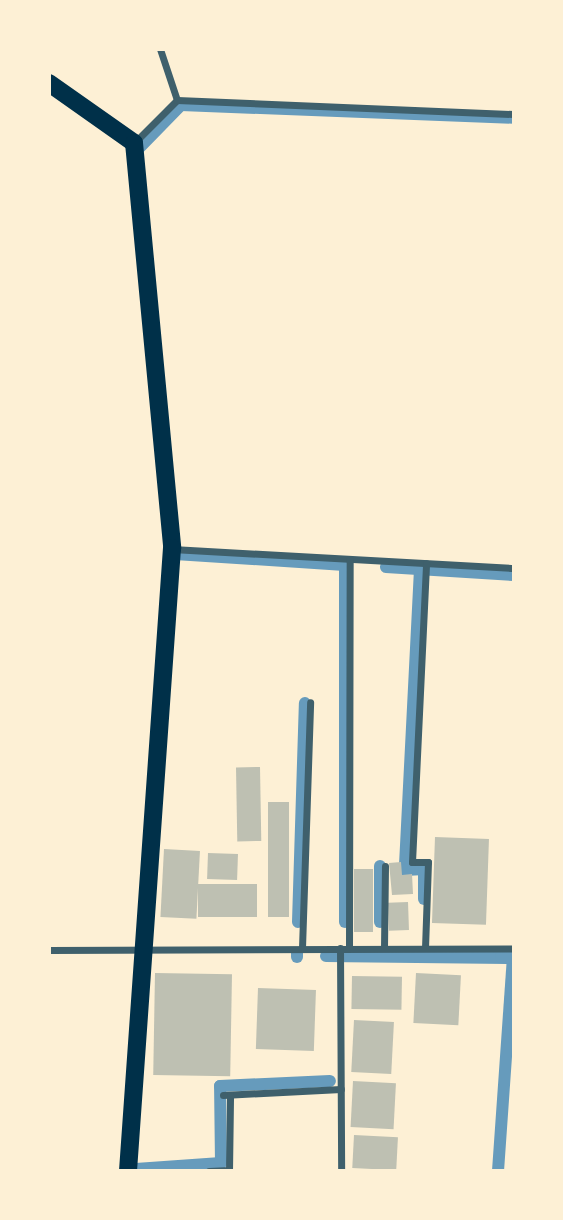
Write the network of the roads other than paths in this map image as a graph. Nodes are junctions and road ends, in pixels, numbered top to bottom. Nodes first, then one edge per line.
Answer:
1 (160, 49) edge
2 (49, 83) edge
3 (177, 100) junction
4 (514, 114) edge
5 (134, 143) junction
6 (172, 548) junction
7 (350, 559) junction
8 (426, 563) junction
9 (514, 568) edge
10 (310, 702) dead end
11 (385, 866) dead end
12 (340, 947) junction
13 (302, 948) junction
14 (349, 948) junction
15 (384, 948) junction
16 (425, 948) junction
17 (514, 948) edge
18 (144, 949) junction
19 (49, 950) edge
20 (341, 1089) junction
21 (229, 1170) edge
22 (128, 1171) edge
23 (209, 1171) edge
24 (341, 1171) edge

1 - 3 street
2 - 5 main road
3 - 4 street
3 - 5 street
5 - 6 main road
6 - 7 street
6 - 18 main road
7 - 8 street
7 - 14 street
8 - 9 street
8 - 16 street
10 - 13 street
11 - 15 street
12 - 13 street
12 - 14 street
12 - 20 street
13 - 18 street
14 - 15 street
15 - 16 street
16 - 17 street
18 - 19 street
18 - 22 main road
20 - 21 street
20 - 24 street
21 - 23 street

